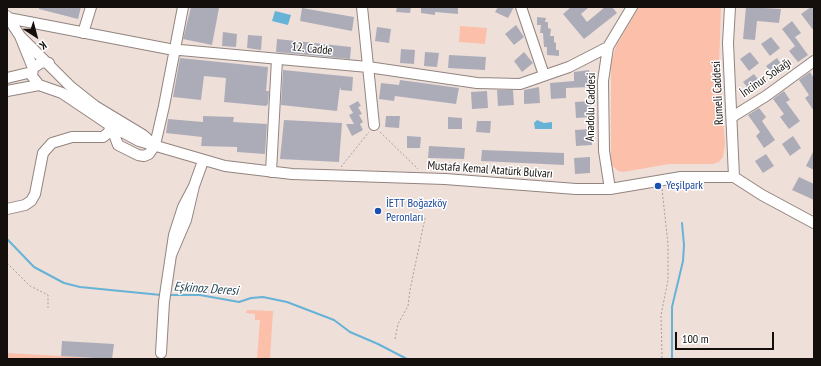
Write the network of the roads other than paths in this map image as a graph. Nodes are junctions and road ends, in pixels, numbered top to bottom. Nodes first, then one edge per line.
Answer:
1 (91, 7) edge
2 (183, 7) edge
3 (362, 7) edge
4 (521, 7) edge
5 (632, 7) edge
6 (730, 7) edge
7 (8, 17) edge
8 (83, 33) junction
9 (20, 36) junction
10 (608, 47) junction
11 (174, 49) junction
12 (277, 59) junction
13 (814, 60) edge
14 (52, 66) junction
15 (368, 67) junction
16 (32, 70) junction
17 (544, 76) junction
18 (7, 78) edge
19 (41, 85) junction
20 (7, 91) edge
21 (732, 117) junction
22 (113, 122) junction
23 (374, 125) road end
24 (154, 145) junction
25 (203, 160) junction
26 (271, 172) junction
27 (734, 177) junction
28 (610, 190) junction
29 (7, 209) edge
30 (814, 223) edge
31 (161, 353) dead end

1 - 8 street
2 - 11 street
3 - 15 street
4 - 17 street
5 - 10 street, Anadolu Caddesi
6 - 21 street, Rumeli Caddesi
7 - 8 street, 12. Cadde
7 - 9 street
8 - 11 street, 12. Cadde
9 - 14 street, Mustafa Kemal Atatürk Bulvarı
9 - 16 street
10 - 17 street, 12. Cadde
10 - 28 street, Anadolu Caddesi
11 - 12 street, 12. Cadde
11 - 24 street
12 - 15 street, 12. Cadde
12 - 26 street
13 - 21 street, İncinur Sokağı
14 - 16 street
14 - 19 street
14 - 22 street, Mustafa Kemal Atatürk Bulvarı
15 - 17 street, 12. Cadde
15 - 23 street
16 - 18 street
16 - 19 street
19 - 20 street
19 - 22 street, Mustafa Kemal Atatürk Bulvarı
21 - 27 street, Rumeli Caddesi
22 - 24 street, Mustafa Kemal Atatürk Bulvarı
22 - 29 street
24 - 25 street, Mustafa Kemal Atatürk Bulvarı
25 - 26 street, Mustafa Kemal Atatürk Bulvarı
25 - 31 street
26 - 28 street, Mustafa Kemal Atatürk Bulvarı
27 - 28 street, Mustafa Kemal Atatürk Bulvarı
27 - 30 street

